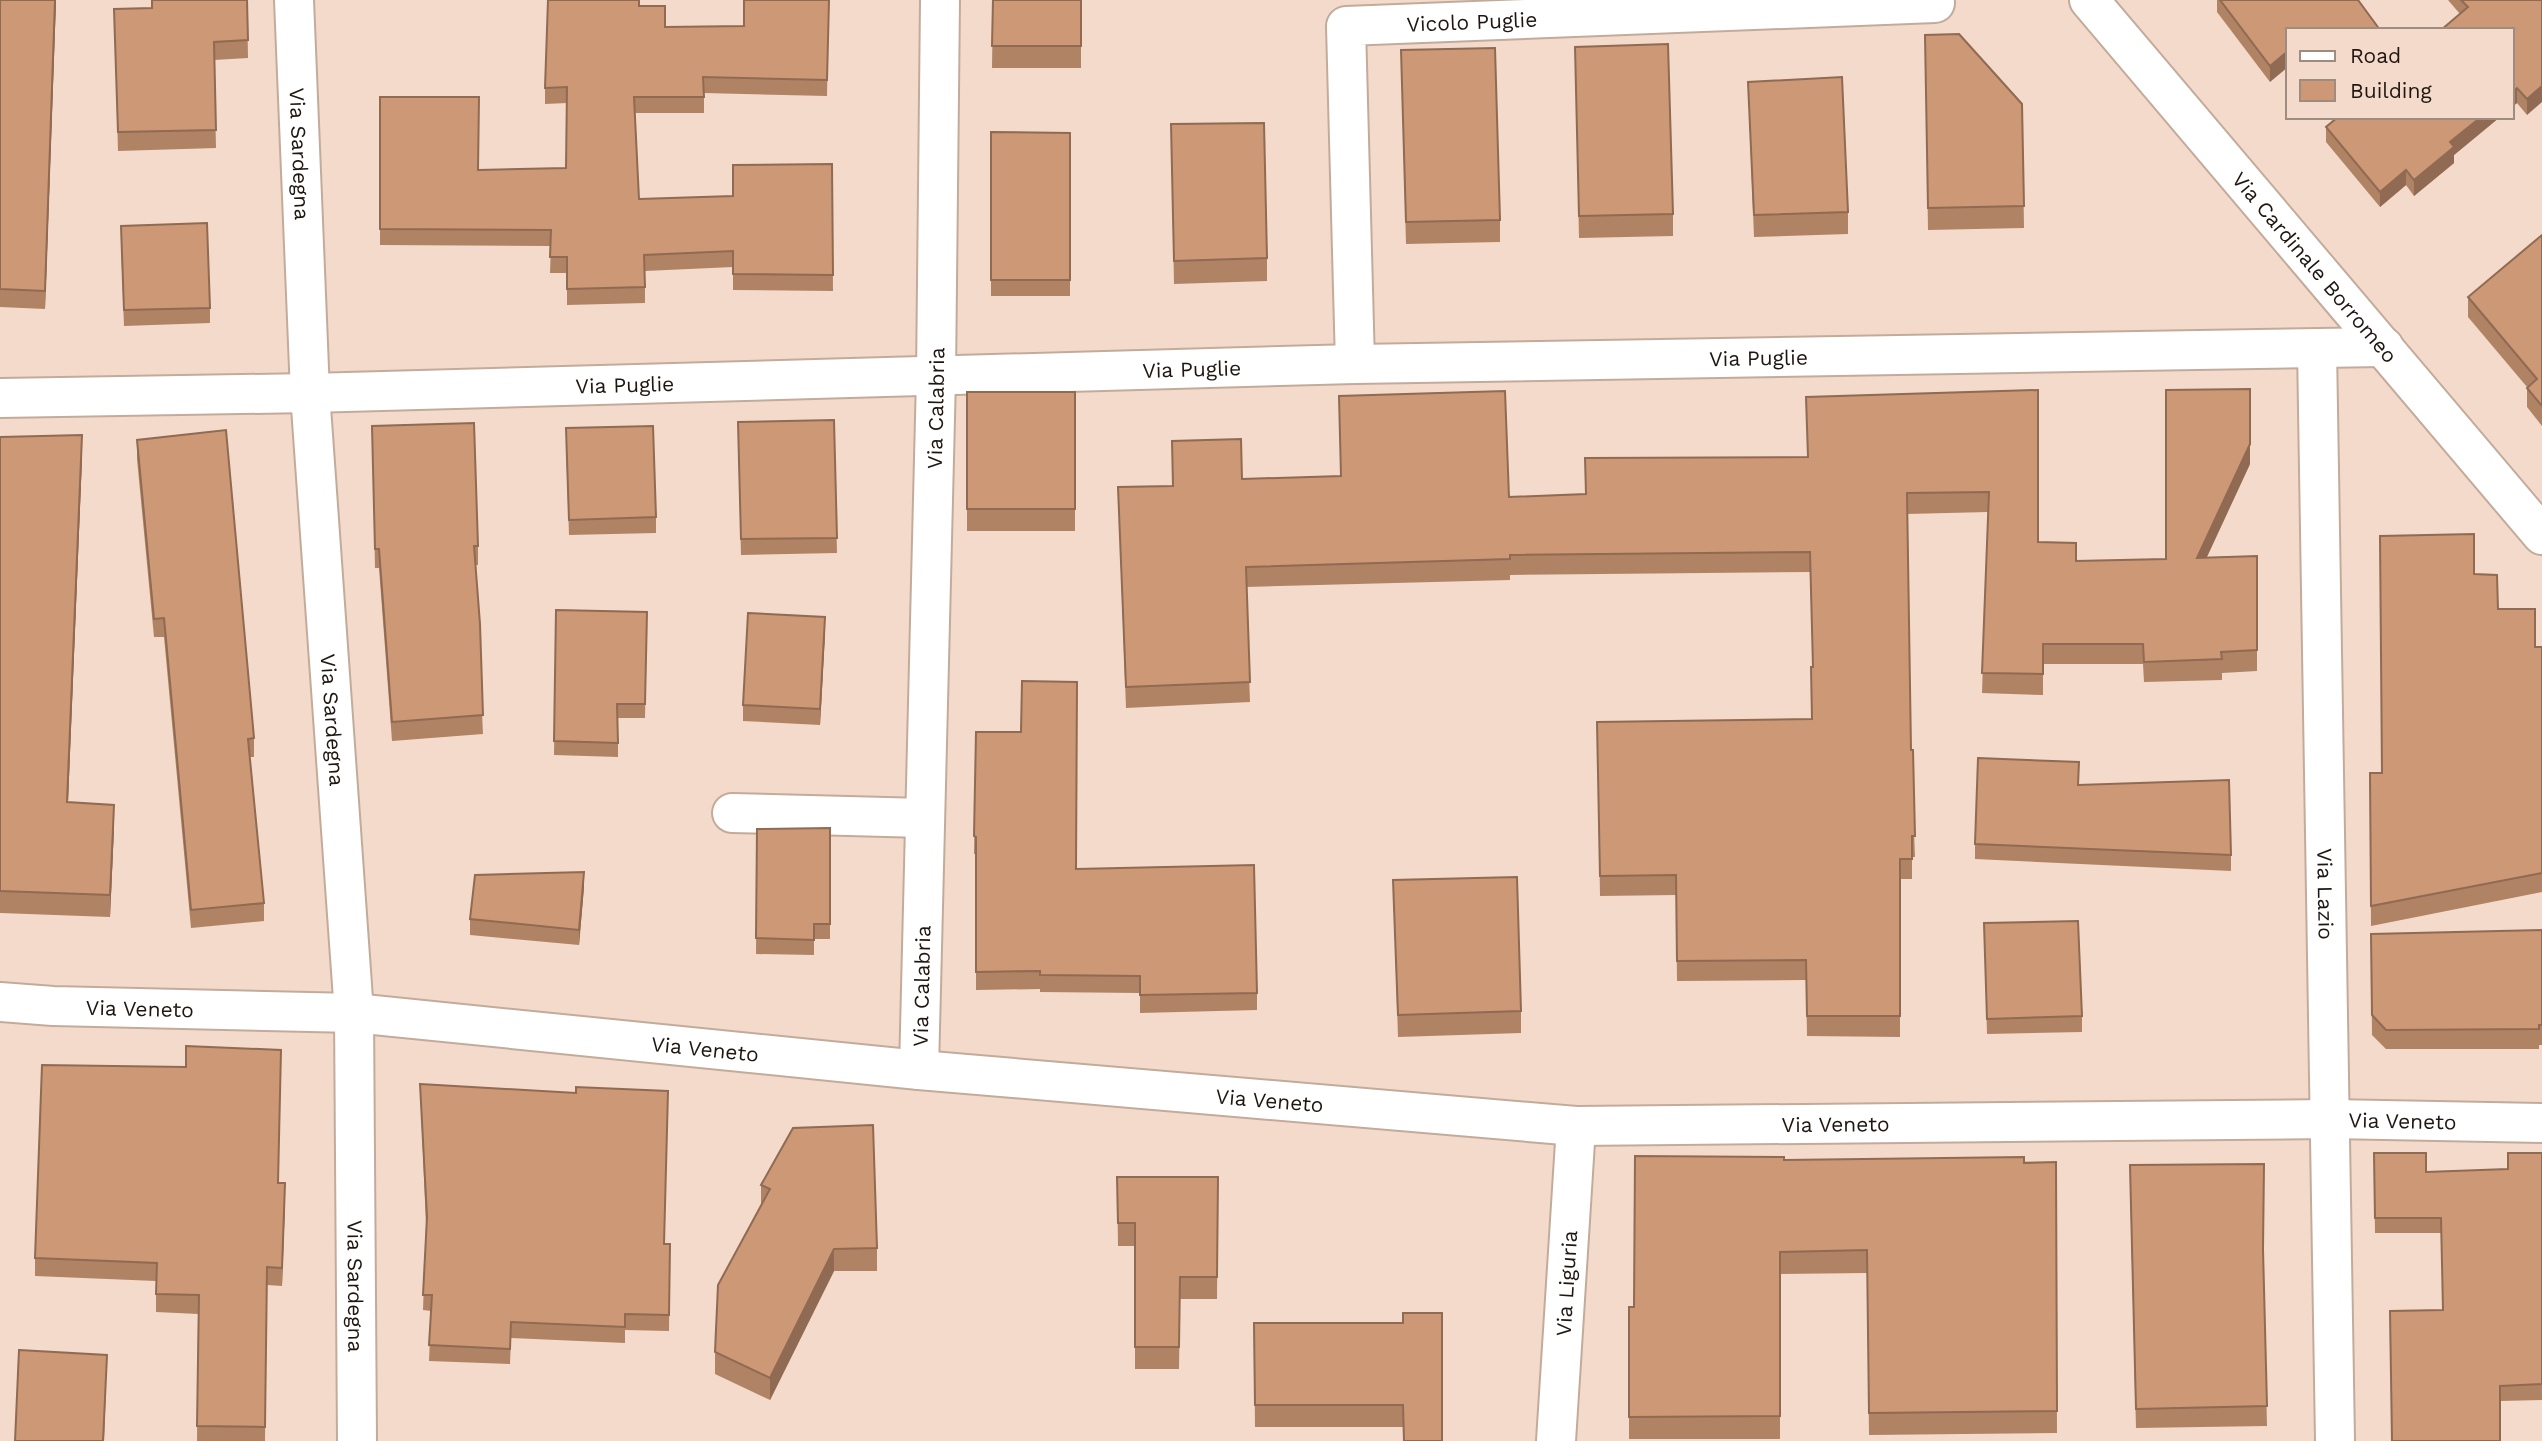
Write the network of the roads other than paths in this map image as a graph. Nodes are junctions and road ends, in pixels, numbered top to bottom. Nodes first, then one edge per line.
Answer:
1 (294, 0) edge
2 (940, 0) edge
3 (2089, 0) edge
4 (1935, 3) dead end
5 (2384, 347) junction
6 (2317, 348) junction
7 (1355, 365) junction
8 (936, 377) junction
9 (310, 393) junction
10 (0, 398) edge
11 (2542, 535) edge
12 (732, 813) dead end
13 (924, 818) junction
14 (0, 1002) edge
15 (354, 1013) junction
16 (919, 1070) junction
17 (2332, 1119) junction
18 (2542, 1123) edge
19 (1576, 1126) junction
20 (357, 1441) edge
21 (1556, 1441) edge
22 (2335, 1441) edge

1 - 9 street, Via Sardegna
2 - 8 street, Via Calabria
3 - 5 street, Via Cardinale Borromeo
4 - 7 street, Vicolo Puglie
5 - 6 street, Via Puglie
5 - 11 street, Via Cardinale Borromeo
6 - 7 street, Via Puglie
6 - 17 street, Via Lazio
7 - 8 street, Via Puglie
8 - 9 street, Via Puglie
8 - 13 street, Via Calabria
9 - 10 street, Via Puglie
9 - 15 street, Via Sardegna
12 - 13 street
13 - 16 street, Via Calabria
14 - 15 street, Via Veneto
15 - 16 street, Via Veneto
15 - 20 street, Via Sardegna
16 - 19 street, Via Veneto
17 - 18 street, Via Veneto
17 - 19 street, Via Veneto
17 - 22 street, Via Lazio
19 - 21 street, Via Liguria

